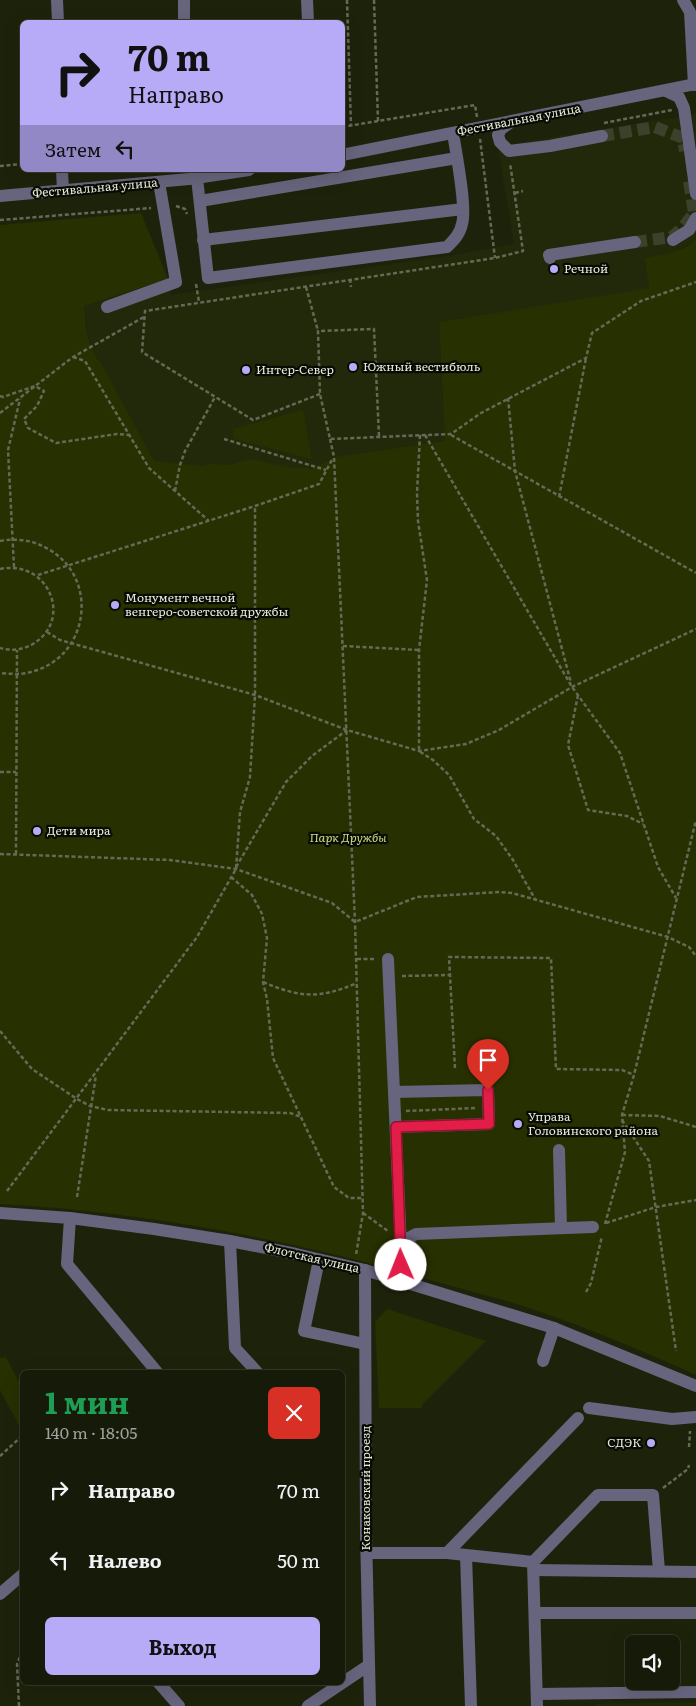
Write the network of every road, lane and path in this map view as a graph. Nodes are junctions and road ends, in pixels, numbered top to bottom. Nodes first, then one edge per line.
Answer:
1 (58, 0) edge
2 (184, 0) edge
3 (307, 0) edge
4 (348, 0) edge
5 (374, 0) edge
6 (683, 0) edge
7 (58, 20) edge
8 (184, 20) edge
9 (308, 20) edge
10 (695, 84) edge
11 (666, 91) junction
12 (685, 114) junction
13 (378, 121) junction
14 (511, 122) junction
15 (351, 126) junction
16 (345, 127) edge
17 (478, 128) junction
18 (601, 130) joint
19 (453, 133) junction
20 (509, 151) junction
21 (345, 154) edge
22 (457, 158) junction
23 (20, 164) edge
24 (0, 166) edge
25 (62, 172) edge
26 (230, 172) edge
27 (191, 176) edge
28 (160, 182) junction
29 (63, 191) junction
30 (524, 191) dead end
31 (515, 192) junction
32 (696, 194) tunnel mouth
33 (0, 196) edge
34 (200, 201) junction
35 (163, 207) junction
36 (463, 209) junction
37 (696, 218) edge
38 (0, 220) edge
39 (188, 221) dead end
40 (203, 240) junction
41 (673, 240) dead end
42 (635, 242) tunnel mouth
43 (495, 258) junction
44 (550, 258) dead end
45 (195, 275) dead end
46 (350, 280) junction
47 (696, 282) edge
48 (305, 286) junction
49 (351, 287) dead end
50 (199, 302) junction
51 (107, 307) dead end
52 (144, 317) junction
53 (318, 331) junction
54 (72, 357) junction
55 (586, 358) junction
56 (35, 386) junction
57 (320, 394) junction
58 (0, 396) edge
59 (215, 396) junction
60 (20, 398) junction
61 (508, 398) junction
62 (0, 413) edge
63 (451, 434) junction
64 (130, 435) junction
65 (420, 435) junction
66 (425, 435) junction
67 (379, 436) junction
68 (224, 439) dead end
69 (330, 439) junction
70 (334, 457) junction
71 (326, 470) junction
72 (515, 471) junction
73 (174, 491) junction
74 (559, 497) junction
75 (255, 506) junction
76 (209, 521) junction
77 (12, 540) junction
78 (0, 541) edge
79 (68, 566) junction
80 (14, 567) junction
81 (0, 569) edge
82 (696, 573) edge
83 (38, 576) junction
84 (696, 629) edge
85 (47, 632) junction
86 (72, 643) junction
87 (343, 646) junction
88 (0, 648) edge
89 (17, 650) junction
90 (419, 650) junction
91 (0, 673) edge
92 (17, 674) junction
93 (572, 687) junction
94 (255, 695) junction
95 (578, 695) junction
96 (347, 730) junction
97 (419, 751) junction
98 (0, 772) edge
99 (16, 772) junction
100 (696, 820) edge
101 (644, 824) junction
102 (0, 854) edge
103 (16, 854) junction
104 (236, 869) junction
105 (231, 877) junction
106 (676, 898) junction
107 (536, 900) junction
108 (355, 922) junction
109 (668, 937) junction
110 (696, 954) edge
111 (388, 958) joint
112 (356, 959) junction
113 (450, 975) junction
114 (388, 976) junction
115 (263, 982) junction
116 (357, 983) junction
117 (0, 1031) edge
118 (455, 1068) dead end
119 (96, 1074) junction
120 (634, 1075) junction
121 (394, 1092) junction
122 (77, 1100) junction
123 (90, 1106) junction
124 (477, 1108) dead end
125 (395, 1111) junction
126 (301, 1117) junction
127 (622, 1117) junction
128 (396, 1127) junction
129 (696, 1127) edge
130 (558, 1150) dead end
131 (7, 1191) dead end
132 (76, 1197) dead end
133 (362, 1198) junction
134 (696, 1200) edge
135 (656, 1207) junction
136 (0, 1213) edge
137 (363, 1213) junction
138 (70, 1218) junction
139 (599, 1226) junction
140 (561, 1228) junction
141 (397, 1238) junction
142 (230, 1241) junction
143 (356, 1258) dead end
144 (319, 1260) junction
145 (365, 1270) junction
146 (401, 1282) junction
147 (586, 1292) dead end
148 (554, 1328) junction
149 (365, 1344) junction
150 (676, 1351) dead end
151 (543, 1361) dead end
152 (155, 1370) edge
153 (255, 1370) edge
154 (696, 1386) edge
155 (589, 1408) dead end
156 (696, 1417) edge
157 (578, 1418) dead end
158 (690, 1429) dead end
159 (20, 1438) edge
160 (689, 1447) dead end
161 (0, 1456) edge
162 (688, 1464) dead end
163 (653, 1494) junction
164 (366, 1553) junction
165 (447, 1553) junction
166 (466, 1555) junction
167 (534, 1566) junction
168 (659, 1571) junction
169 (696, 1572) edge
170 (20, 1577) edge
171 (0, 1594) edge
172 (535, 1613) junction
173 (696, 1613) edge
174 (20, 1657) edge
175 (369, 1665) junction
176 (345, 1681) edge
177 (161, 1685) edge
178 (339, 1685) edge
179 (696, 1692) edge
180 (537, 1700) edge
181 (19, 1706) edge
182 (179, 1706) edge
183 (308, 1706) edge
184 (370, 1706) edge
185 (471, 1706) edge

1 - 7 street
2 - 8 street
3 - 9 street
4 - 15 path
5 - 13 path
6 - 10 street
10 - 11 street, Фестивальная улица
11 - 12 street
11 - 14 street, Фестивальная улица
12 - 18 path
12 - 32 street
13 - 15 path
13 - 17 path
14 - 17 street, Фестивальная улица
14 - 20 street
15 - 16 path
17 - 19 street, Фестивальная улица
17 - 43 path
18 - 20 street
19 - 21 street, Фестивальная улица
19 - 22 street
20 - 31 path
22 - 34 street
22 - 36 street
23 - 24 path
25 - 29 street
26 - 27 street, Фестивальная улица
27 - 28 street, Фестивальная улица
27 - 34 street
28 - 29 street, Фестивальная улица
28 - 35 street
29 - 33 street, Фестивальная улица
30 - 31 path
31 - 43 path
34 - 40 street
35 - 38 path
35 - 39 path
35 - 51 street
36 - 40 street
36 - 40 street
37 - 41 street
42 - 44 street
43 - 46 path
45 - 50 path
46 - 48 path
46 - 49 path
47 - 55 path
48 - 50 path
48 - 53 path
50 - 52 path
52 - 54 path
52 - 59 path
53 - 57 path
53 - 67 path
54 - 56 path
54 - 64 path
55 - 61 path
55 - 74 path
56 - 58 path
56 - 60 path
56 - 64 path
57 - 59 path
57 - 69 path
59 - 73 path
60 - 62 path
60 - 77 path
61 - 63 path
61 - 72 path
63 - 66 path
63 - 72 path
64 - 73 path
65 - 66 path
65 - 67 path
65 - 90 path
66 - 93 path
67 - 69 path
68 - 71 path
69 - 70 path
70 - 71 path
70 - 87 path
71 - 75 path
72 - 74 path
72 - 93 path
73 - 76 path
74 - 82 path
75 - 76 path
75 - 94 path
76 - 79 path
77 - 78 path
77 - 79 path
77 - 80 path
79 - 83 path
79 - 86 path
80 - 81 path
80 - 83 path
83 - 85 path
84 - 93 path
85 - 86 path
85 - 89 path
86 - 92 path
86 - 94 path
87 - 90 path
87 - 96 path
88 - 89 path
89 - 92 path
90 - 97 path
91 - 92 path
92 - 99 path
93 - 95 path
93 - 97 path
94 - 96 path
94 - 104 path
95 - 101 path
95 - 101 path
96 - 97 path
96 - 104 path
96 - 108 path
97 - 107 path
98 - 99 path
99 - 103 path
100 - 106 path
101 - 106 path
102 - 103 path
103 - 104 path
104 - 105 path
104 - 108 path
105 - 115 path
105 - 119 path
106 - 109 path
107 - 108 path
107 - 109 path
108 - 112 path
109 - 110 path
109 - 120 path
111 - 112 path
111 - 114 street
112 - 116 path
113 - 114 path
113 - 118 path
113 - 120 path
114 - 121 street
115 - 116 path
115 - 126 path
116 - 133 path
117 - 122 path
119 - 122 path
119 - 123 path
120 - 127 path
121 - 125 street
121 - 128 street
122 - 123 path
122 - 131 path
123 - 126 path
123 - 132 path
124 - 125 path
125 - 128 street
126 - 133 path
127 - 129 path
127 - 135 path
127 - 139 path
128 - 141 street
130 - 140 street
133 - 137 path
134 - 135 path
135 - 139 path
135 - 150 path
136 - 138 street, Флотская улица
137 - 141 path
137 - 143 path
138 - 142 street, Флотская улица
138 - 152 street
139 - 140 street
139 - 147 path
140 - 141 street
141 - 146 street
142 - 144 street, Флотская улица
142 - 153 street
144 - 145 street, Флотская улица
144 - 149 street
145 - 146 street, Флотская улица
145 - 149 street, Конаковский проезд
146 - 148 street, Флотская улица
148 - 151 street
148 - 154 street, Флотская улица
149 - 164 street, Конаковский проезд
155 - 156 street
157 - 165 street
158 - 160 path
159 - 161 path
162 - 163 path
163 - 167 street
163 - 168 street
164 - 165 street
164 - 175 street, Конаковский проезд
165 - 166 street
166 - 167 street
166 - 185 street
167 - 168 street
167 - 172 street
168 - 169 street
170 - 171 street
172 - 173 street
172 - 180 street
174 - 181 path
175 - 176 street
175 - 184 street, Конаковский проезд
177 - 182 street
178 - 183 street
179 - 180 street

